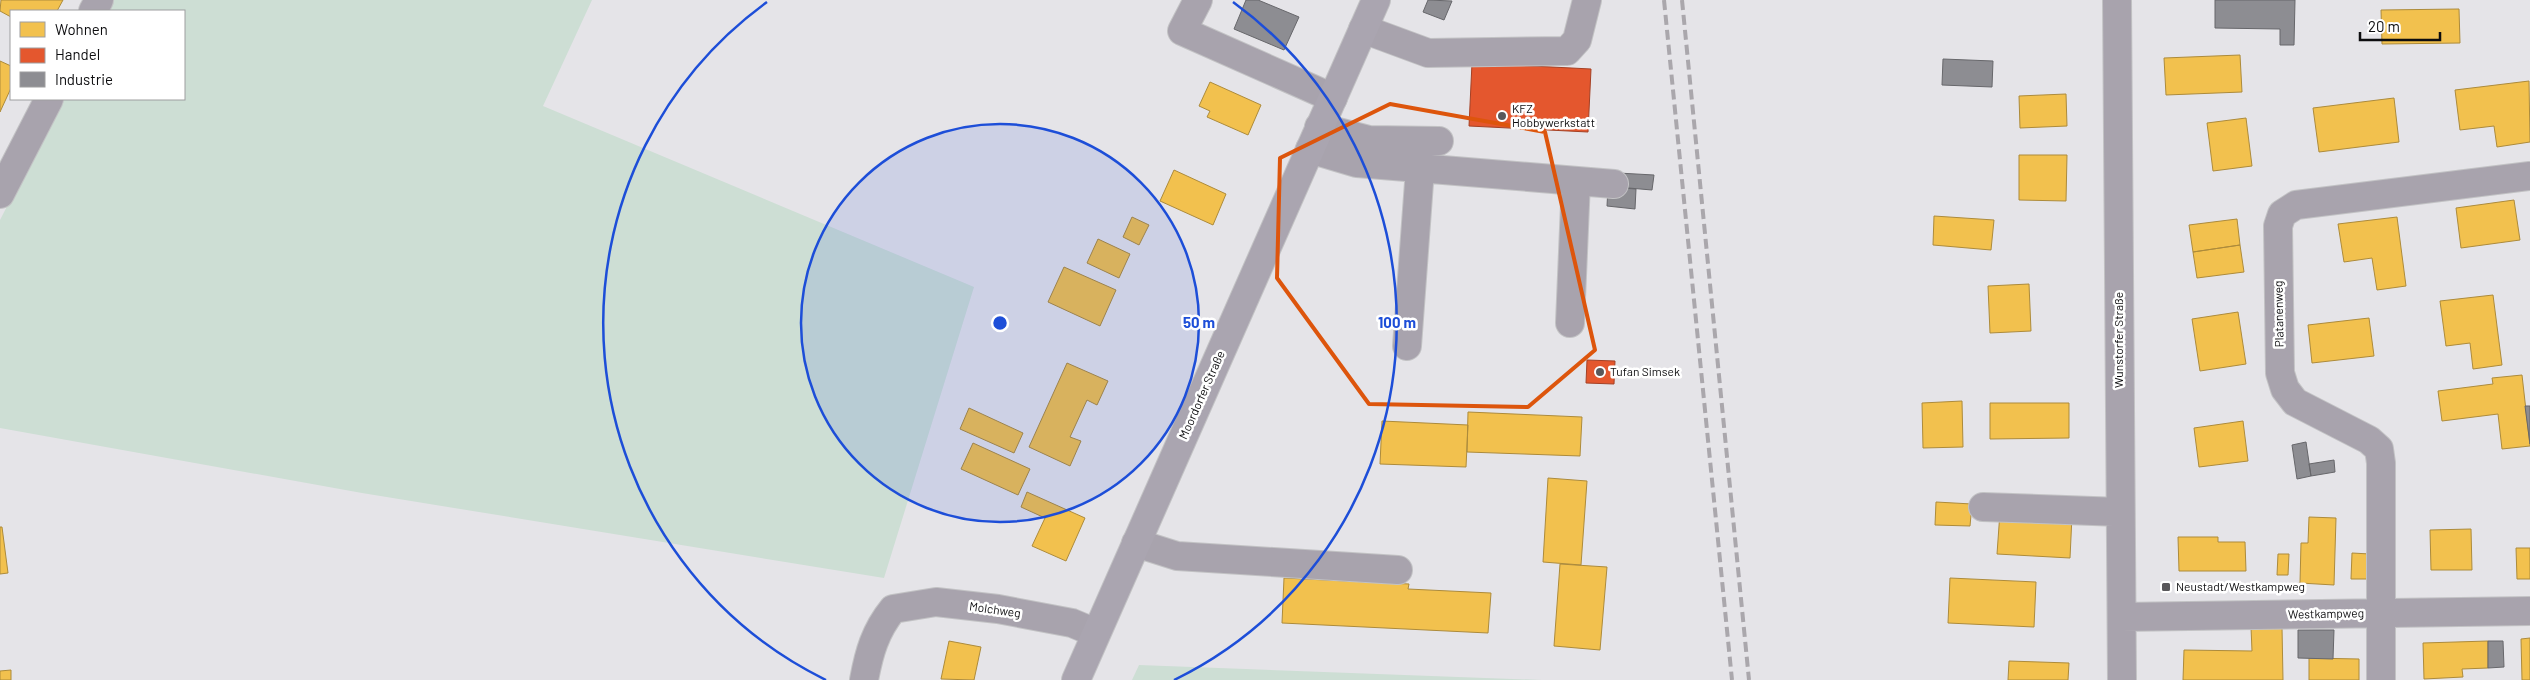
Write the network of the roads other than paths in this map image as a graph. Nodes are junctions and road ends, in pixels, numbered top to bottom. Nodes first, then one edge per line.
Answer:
1 (1198, 0) edge
2 (1376, 0) edge
3 (1587, 0) edge
4 (2117, 0) edge
5 (1363, 29) junction
6 (1333, 98) junction
7 (48, 100) edge
8 (1314, 138) junction
9 (1439, 141) dead end
10 (1420, 169) junction
11 (2530, 176) edge
12 (1576, 181) junction
13 (1614, 184) dead end
14 (0, 194) edge
15 (1570, 323) dead end
16 (1407, 346) dead end
17 (1983, 506) dead end
18 (2120, 512) junction
19 (1136, 543) junction
20 (1398, 570) dead end
21 (2530, 611) edge
22 (2380, 613) junction
23 (2122, 617) junction
24 (1096, 633) junction
25 (864, 680) edge
26 (1076, 680) edge
27 (2122, 680) edge
28 (2380, 680) edge

1 - 6 street
2 - 5 main road, Moordorfer Straße
3 - 5 street
4 - 18 street, Wunstorfer Straße
5 - 6 main road, Moordorfer Straße
6 - 8 main road, Moordorfer Straße
7 - 14 street
8 - 9 street
8 - 10 street
8 - 19 main road, Moordorfer Straße
10 - 12 street
10 - 16 street
11 - 22 street, Platanenweg
12 - 13 street
12 - 15 street
17 - 18 street
18 - 23 street, Wunstorfer Straße
19 - 20 street
19 - 24 main road, Moordorfer Straße
21 - 22 street, Westkampweg
22 - 23 street, Westkampweg
22 - 28 street
23 - 27 street, Wunstorfer Straße
24 - 25 street, Molchweg
24 - 26 main road, Moordorfer Straße

